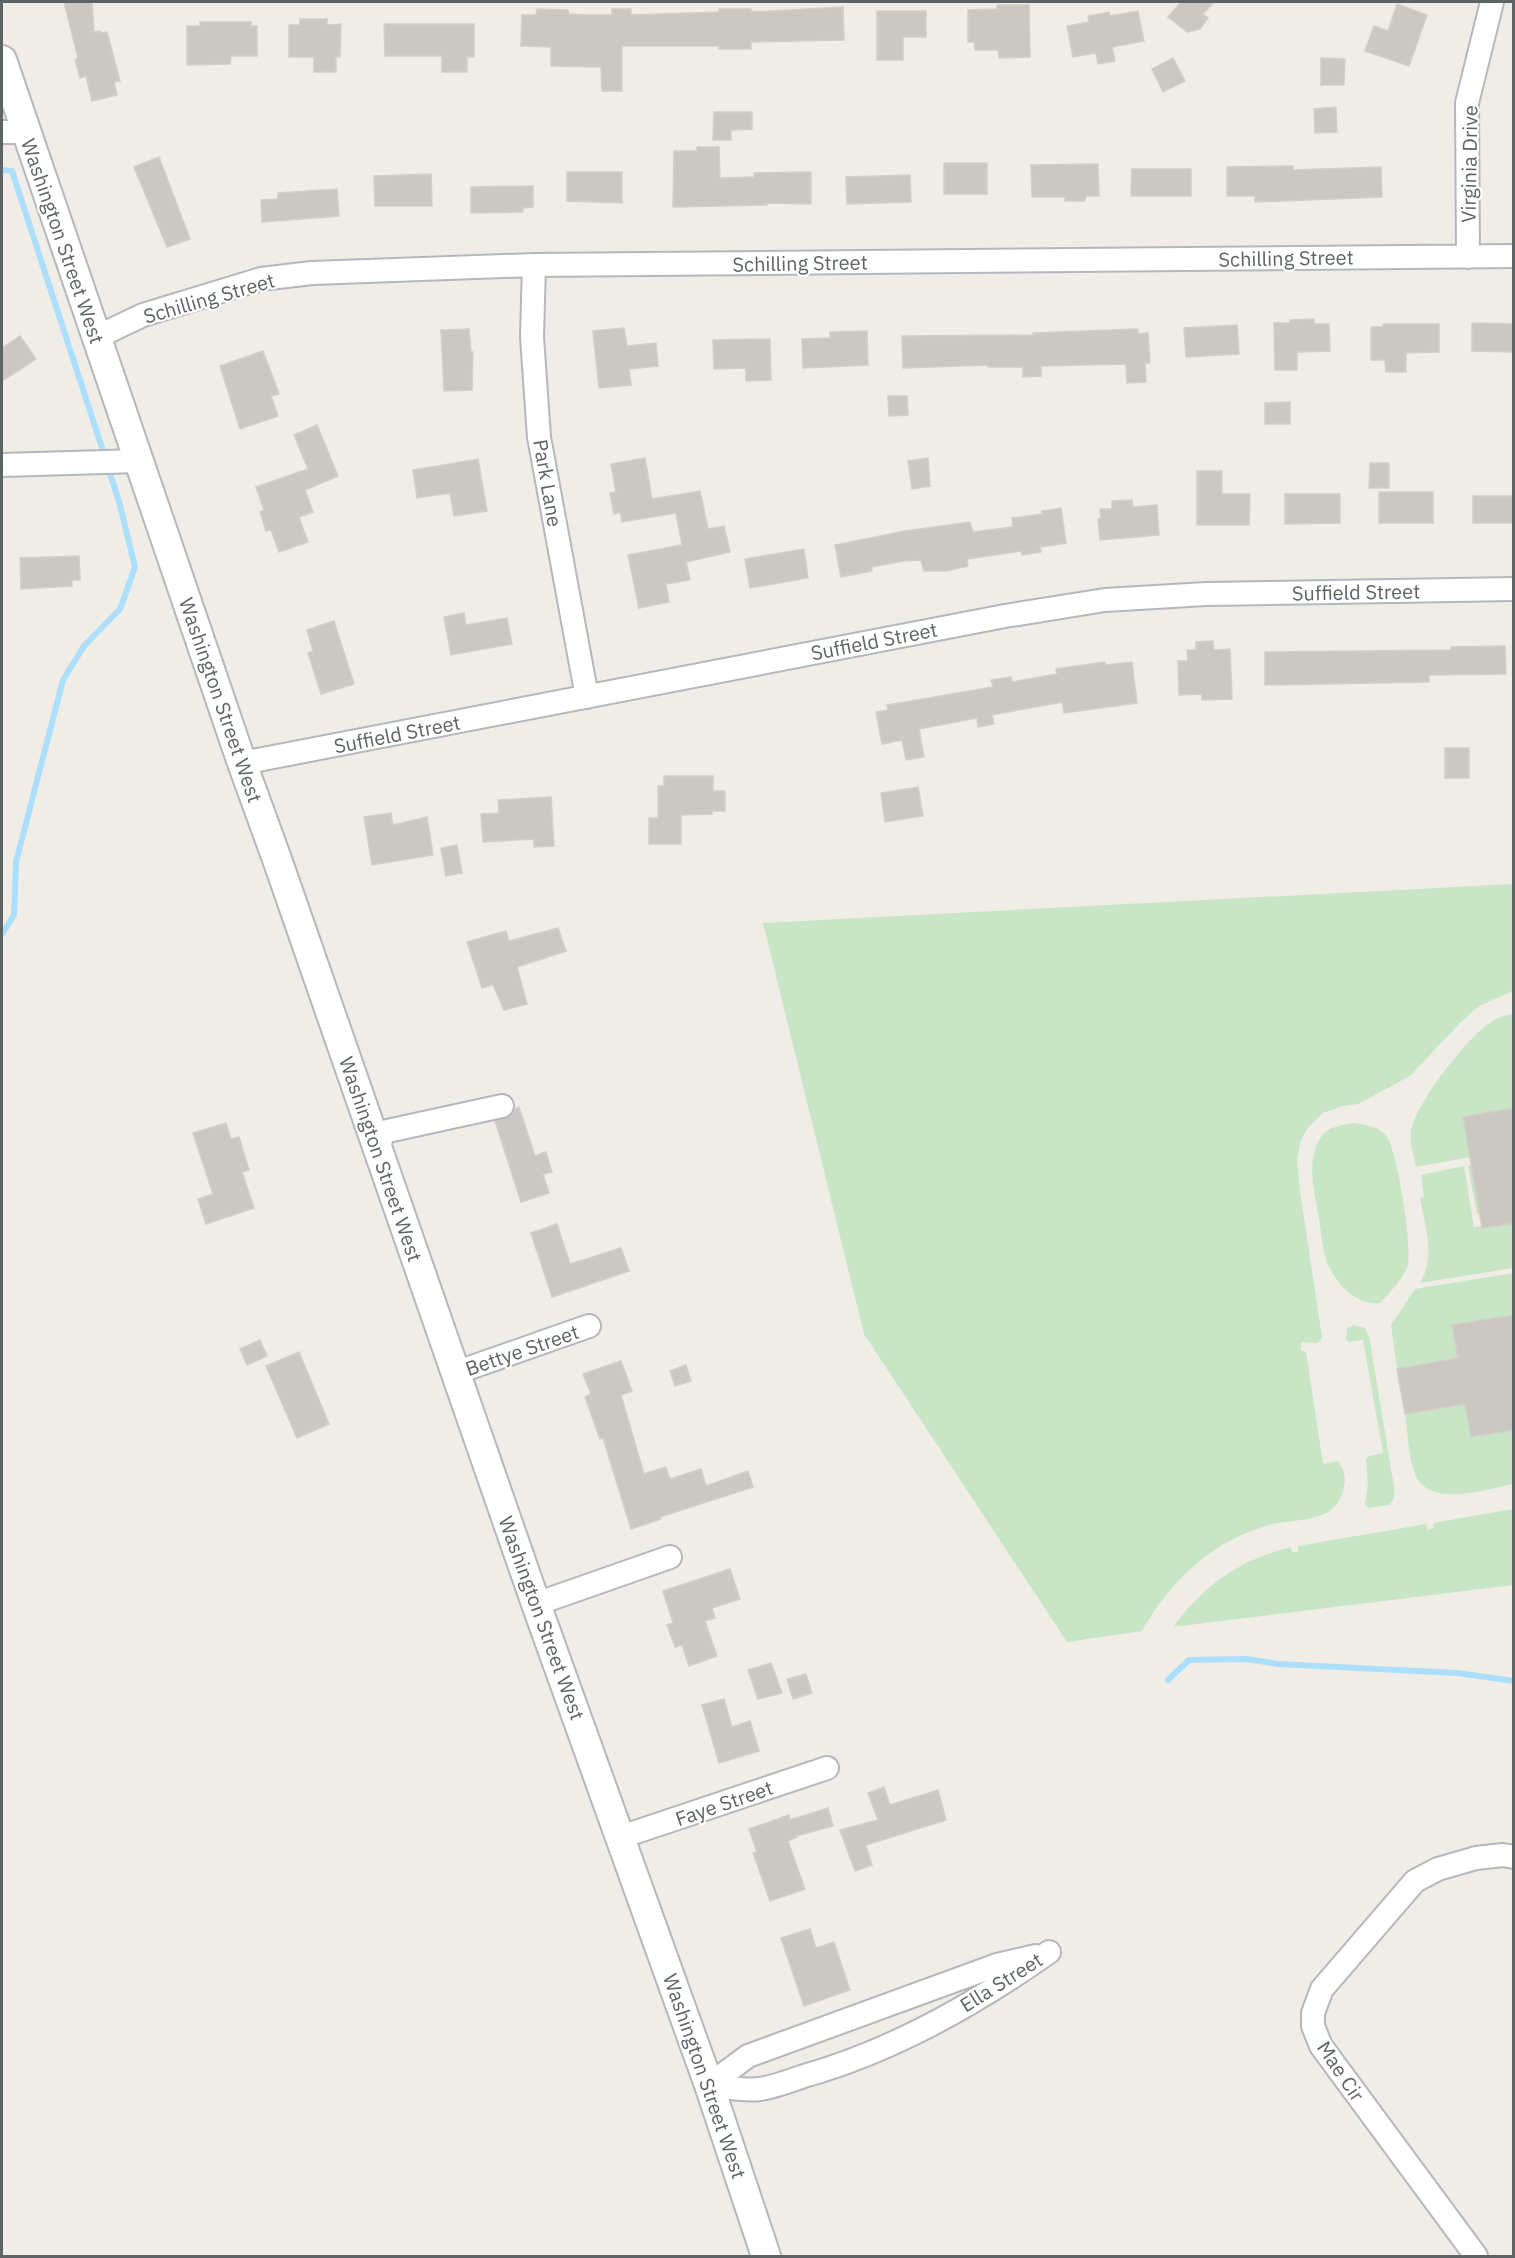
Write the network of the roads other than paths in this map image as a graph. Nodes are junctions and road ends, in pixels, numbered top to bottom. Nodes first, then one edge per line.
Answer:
1 (1492, 2) edge
2 (2, 60) edge
3 (14, 132) edge
4 (1514, 256) edge
5 (1468, 257) junction
6 (534, 266) junction
7 (97, 338) junction
8 (139, 461) junction
9 (2, 465) edge
10 (1514, 589) edge
11 (587, 697) junction
12 (242, 763) junction
13 (502, 1106) dead end
14 (378, 1152) junction
15 (589, 1326) dead end
16 (455, 1373) junction
17 (670, 1557) dead end
18 (536, 1604) junction
19 (827, 1768) dead end
20 (621, 1837) junction
21 (1514, 1857) edge
22 (709, 2085) junction
23 (766, 2256) edge
24 (1476, 2256) edge

1 - 5 street, Virginia Drive
2 - 3 street, Washington Street West
3 - 7 street, Washington Street West
4 - 5 street, Schilling Street
5 - 6 street, Schilling Street
6 - 7 street, Schilling Street
6 - 11 street, Park Lane
7 - 8 street, Washington Street West
8 - 9 street
8 - 12 street, Washington Street West
10 - 11 street, Suffield Street
11 - 12 street, Suffield Street
12 - 14 street, Washington Street West
13 - 14 street
14 - 16 street, Washington Street West
15 - 16 street, Bettye Street
16 - 18 street, Washington Street West
17 - 18 street
18 - 20 street, Washington Street West
19 - 20 street, Faye Street
20 - 22 street, Washington Street West
21 - 24 street, Mae Cir
22 - 22 street, Ella Street
22 - 23 street, Washington Street West

